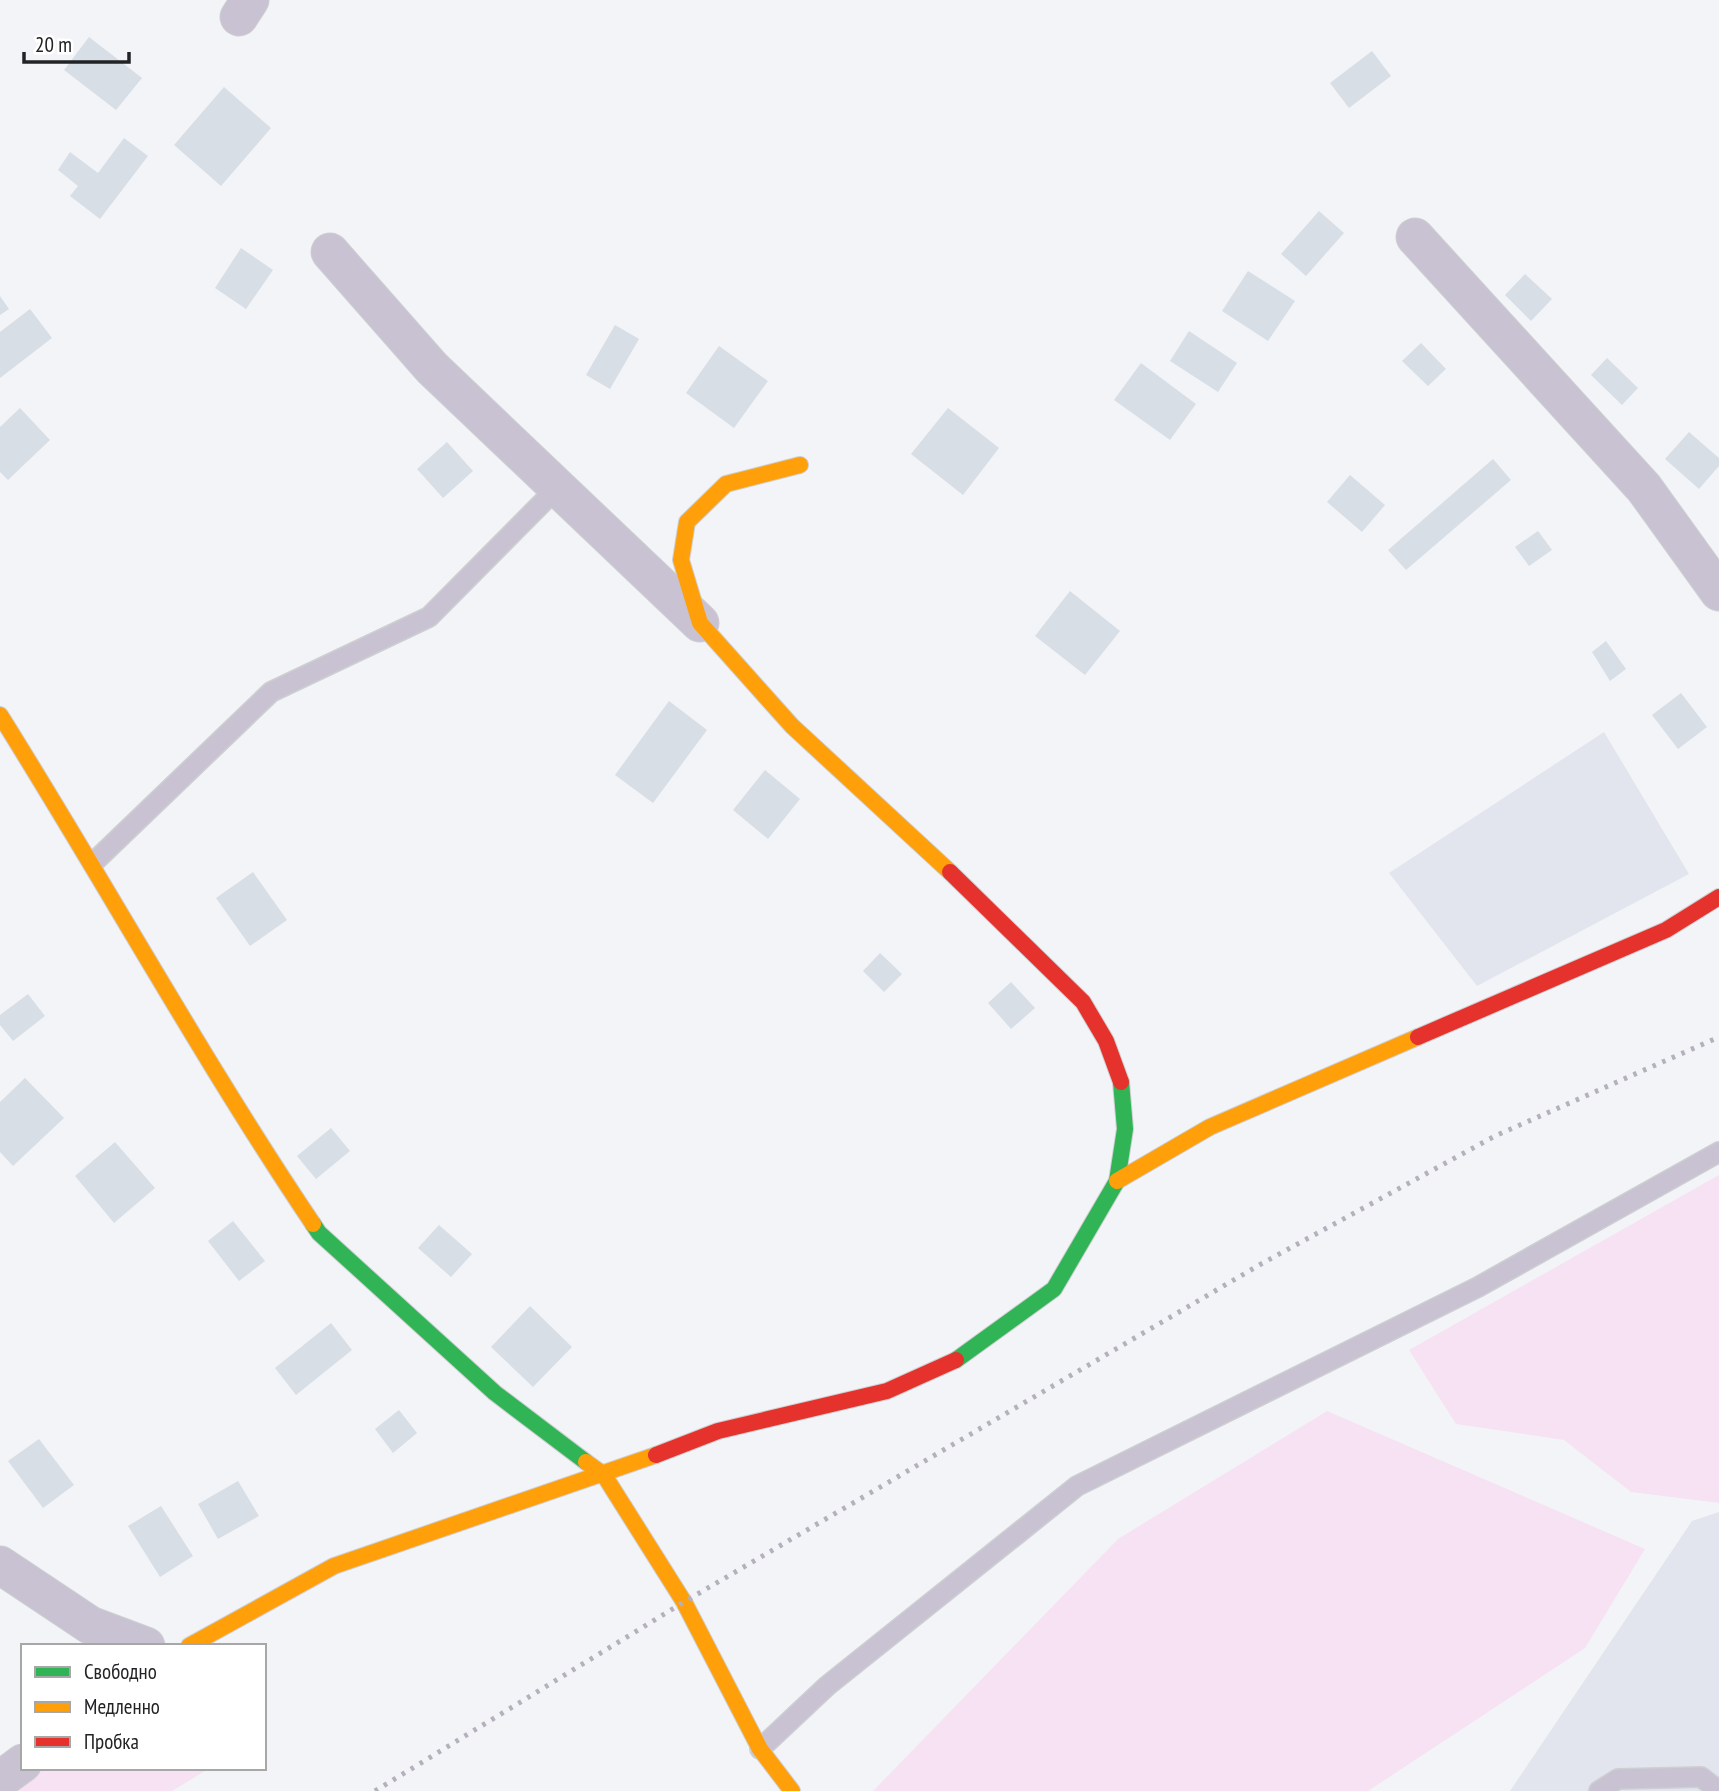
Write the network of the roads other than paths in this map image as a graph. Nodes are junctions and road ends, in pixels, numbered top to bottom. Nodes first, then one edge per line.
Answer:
1 (1415, 237) dead end
2 (330, 252) dead end
3 (800, 465) dead end
4 (557, 488) junction
5 (1719, 592) edge
6 (700, 623) junction
7 (0, 715) edge
8 (93, 863) junction
9 (1719, 897) edge
10 (1719, 1152) edge
11 (1117, 1181) junction
12 (604, 1475) junction
13 (0, 1565) edge
14 (141, 1644) edge
15 (192, 1644) edge
16 (760, 1749) junction
17 (21, 1764) edge
18 (0, 1780) edge
19 (792, 1791) edge
20 (1599, 1791) edge
21 (1719, 1791) edge

1 - 5 street
2 - 4 street
3 - 6 street
4 - 6 street
4 - 8 lane
6 - 11 street
7 - 8 street
8 - 12 street
9 - 11 street
10 - 16 lane
11 - 12 street
12 - 15 street
12 - 16 street
13 - 14 street
16 - 19 street
17 - 18 street
20 - 21 lane

